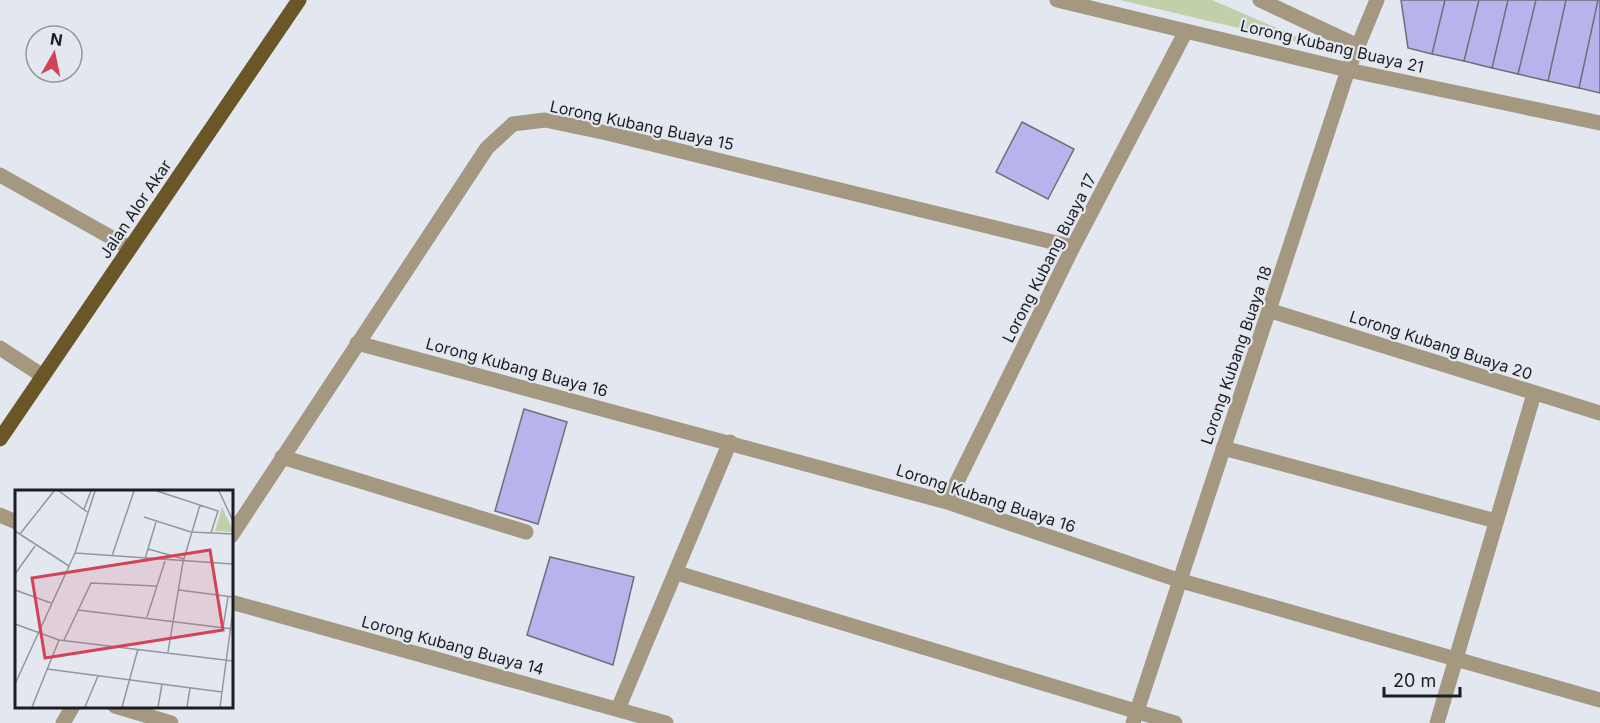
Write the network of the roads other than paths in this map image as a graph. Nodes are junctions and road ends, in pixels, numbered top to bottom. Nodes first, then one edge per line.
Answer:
1 (299, 0) edge
2 (1057, 0) edge
3 (1260, 0) edge
4 (1377, 0) edge
5 (1186, 32) junction
6 (1358, 46) junction
7 (1348, 70) junction
8 (1600, 123) edge
9 (0, 175) edge
10 (1073, 247) junction
11 (130, 248) junction
12 (1271, 311) junction
13 (357, 343) junction
14 (0, 348) edge
15 (43, 376) junction
16 (1534, 394) junction
17 (1600, 413) edge
18 (0, 439) edge
19 (730, 442) junction
20 (1223, 448) junction
21 (282, 458) junction
22 (946, 502) junction
23 (0, 515) edge
24 (1496, 521) junction
25 (15, 522) edge
26 (526, 532) dead end
27 (232, 534) edge
28 (677, 573) junction
29 (1178, 580) junction
30 (232, 602) edge
31 (1457, 659) junction
32 (1600, 700) edge
33 (72, 708) edge
34 (122, 708) edge
35 (618, 709) junction
36 (1135, 717) edge
37 (63, 723) edge
38 (171, 723) edge
39 (666, 723) edge
40 (1175, 723) edge
41 (1437, 723) edge

1 - 11 main road, Jalan Alor Akar
2 - 5 street, Lorong Kubang Buaya 21
3 - 6 street
4 - 6 street, Lorong Kubang Buaya 18
5 - 7 street, Lorong Kubang Buaya 21
5 - 10 street, Lorong Kubang Buaya 17
6 - 7 street, Lorong Kubang Buaya 18
7 - 8 street, Lorong Kubang Buaya 21
7 - 12 street, Lorong Kubang Buaya 18
9 - 11 street
10 - 13 street, Lorong Kubang Buaya 15
10 - 22 street, Lorong Kubang Buaya 17
11 - 15 main road, Jalan Alor Akar
12 - 16 street, Lorong Kubang Buaya 20
12 - 20 street, Lorong Kubang Buaya 18
13 - 19 street, Lorong Kubang Buaya 16
13 - 21 street, Lorong Kubang Buaya 15
14 - 15 street
15 - 18 main road, Jalan Alor Akar
16 - 17 street, Lorong Kubang Buaya 20
16 - 24 street
19 - 22 street, Lorong Kubang Buaya 16
19 - 28 street
20 - 24 street
20 - 29 street, Lorong Kubang Buaya 18
21 - 26 street
21 - 27 street, Lorong Kubang Buaya 15
22 - 29 street, Lorong Kubang Buaya 16
23 - 25 street
24 - 31 street
28 - 35 street
28 - 36 street
29 - 31 street, Lorong Kubang Buaya 16
29 - 36 street, Lorong Kubang Buaya 18
30 - 35 street, Lorong Kubang Buaya 14
31 - 32 street, Lorong Kubang Buaya 16
31 - 41 street
33 - 37 street
34 - 38 street
35 - 39 street, Lorong Kubang Buaya 14
36 - 40 street

